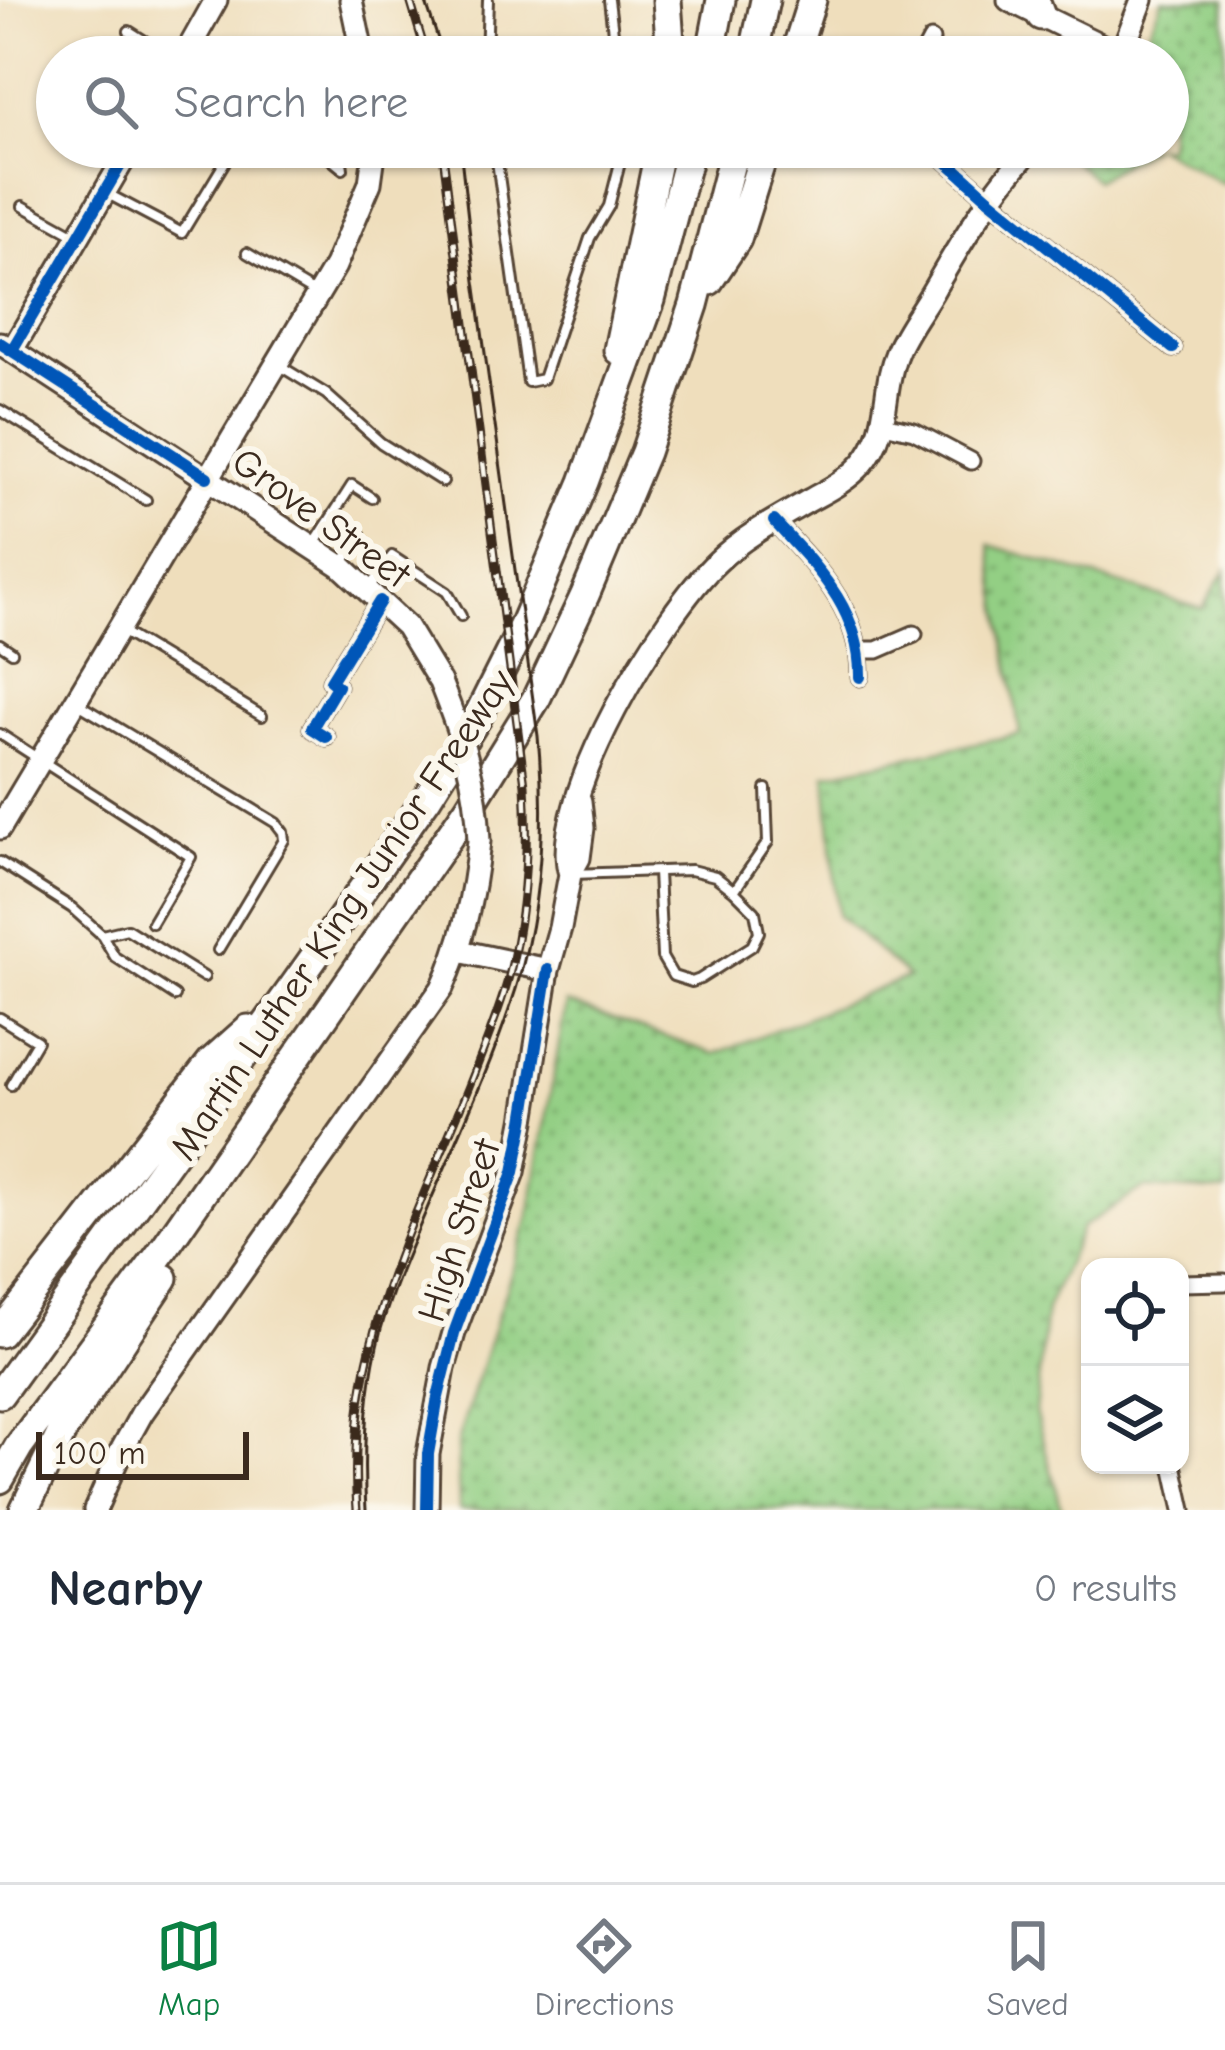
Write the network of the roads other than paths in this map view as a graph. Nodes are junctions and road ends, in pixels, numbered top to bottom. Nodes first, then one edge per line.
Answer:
1 (216, 0) edge
2 (338, 0) edge
3 (351, 0) edge
4 (488, 0) edge
5 (609, 0) edge
6 (667, 0) edge
7 (721, 0) edge
8 (765, 0) edge
9 (812, 0) edge
10 (1009, 0) edge
11 (1142, 0) edge
12 (1038, 8) edge
13 (129, 32) dead end
14 (136, 36) edge
15 (196, 36) edge
16 (352, 36) edge
17 (356, 36) edge
18 (487, 36) edge
19 (613, 36) edge
20 (670, 36) edge
21 (714, 36) edge
22 (757, 36) edge
23 (801, 36) edge
24 (1086, 36) edge
25 (1128, 36) edge
26 (119, 168) edge
27 (221, 168) edge
28 (372, 168) edge
29 (498, 168) edge
30 (619, 168) edge
31 (656, 168) edge
32 (686, 168) edge
33 (729, 168) edge
34 (759, 168) edge
35 (954, 168) edge
36 (1014, 168) edge
37 (105, 192) junction
38 (988, 198) junction
39 (23, 206) dead end
40 (78, 237) junction
41 (247, 253) dead end
42 (317, 295) junction
43 (694, 305) junction
44 (6, 346) edge
45 (1173, 349) dead end
46 (276, 364) junction
47 (0, 410) edge
48 (884, 424) junction
49 (596, 448) junction
50 (971, 461) dead end
51 (207, 477) junction
52 (443, 482) dead end
53 (372, 498) dead end
54 (146, 500) dead end
55 (774, 521) junction
56 (360, 534) dead end
57 (313, 548) junction
58 (341, 566) junction
59 (374, 596) junction
60 (461, 616) dead end
61 (117, 628) junction
62 (914, 634) dead end
63 (0, 644) edge
64 (860, 650) junction
65 (13, 652) dead end
66 (860, 677) dead end
67 (74, 701) junction
68 (262, 716) dead end
69 (0, 734) edge
70 (326, 736) dead end
71 (41, 758) junction
72 (766, 788) dead end
73 (0, 828) edge
74 (0, 862) edge
75 (658, 872) junction
76 (570, 874) junction
77 (734, 891) junction
78 (152, 923) dead end
79 (102, 935) junction
80 (218, 950) dead end
81 (459, 951) junction
82 (548, 970) junction
83 (205, 976) dead end
84 (291, 990) junction
85 (175, 996) dead end
86 (0, 1018) edge
87 (11, 1085) dead end
88 (204, 1191) junction
89 (1189, 1282) edge
90 (1225, 1282) edge
91 (0, 1333) edge
92 (0, 1394) edge
93 (1175, 1474) edge
94 (0, 1479) edge
95 (23, 1510) edge
96 (95, 1510) edge
97 (427, 1510) edge
98 (1184, 1510) edge

1 - 15 main road
2 - 16 main road
3 - 17 main road
4 - 18 lane
5 - 19 lane
6 - 20 highway
7 - 21 highway
8 - 22 highway
9 - 23 highway
10 - 12 main road
11 - 25 main road
12 - 24 main road
13 - 14 lane
26 - 37 main road
27 - 37 lane
28 - 42 main road
29 - 30 lane
31 - 49 highway
32 - 49 highway, Martin Luther King Junior Freeway
33 - 43 highway, Martin Luther King Junior Freeway
34 - 43 highway
35 - 38 street
36 - 38 main road, High Street
37 - 40 main road
38 - 45 street
38 - 48 main road, High Street
39 - 40 lane
40 - 44 main road
41 - 42 lane
42 - 46 main road
43 - 88 highway, Martin Luther King Junior Freeway
44 - 51 main road, Grove Street
46 - 51 main road
46 - 52 lane
47 - 54 lane
48 - 50 street
48 - 55 main road, High Street
49 - 84 highway, Martin Luther King Junior Freeway
51 - 57 main road, Grove Street
51 - 61 main road
53 - 57 lane
55 - 64 street
55 - 76 main road, High Street
56 - 58 lane
57 - 58 main road, Grove Street
58 - 59 main road, Grove Street
59 - 60 lane
59 - 70 street
59 - 81 main road, Grove Street, bridge
61 - 67 main road
61 - 68 lane
62 - 64 street
63 - 65 lane
64 - 66 street
67 - 71 main road
67 - 80 lane
69 - 71 lane
71 - 73 main road
71 - 78 lane
72 - 77 lane
74 - 79 lane
75 - 76 lane
75 - 77 lane
75 - 77 lane
76 - 82 main road, High Street
79 - 83 lane
79 - 85 lane
81 - 82 main road
81 - 96 main road, Grove Street
82 - 97 main road, High Street
84 - 91 highway
84 - 92 highway, Martin Luther King Junior Freeway
86 - 87 lane
88 - 94 highway, Martin Luther King Junior Freeway
88 - 95 highway
89 - 90 street
93 - 98 street

